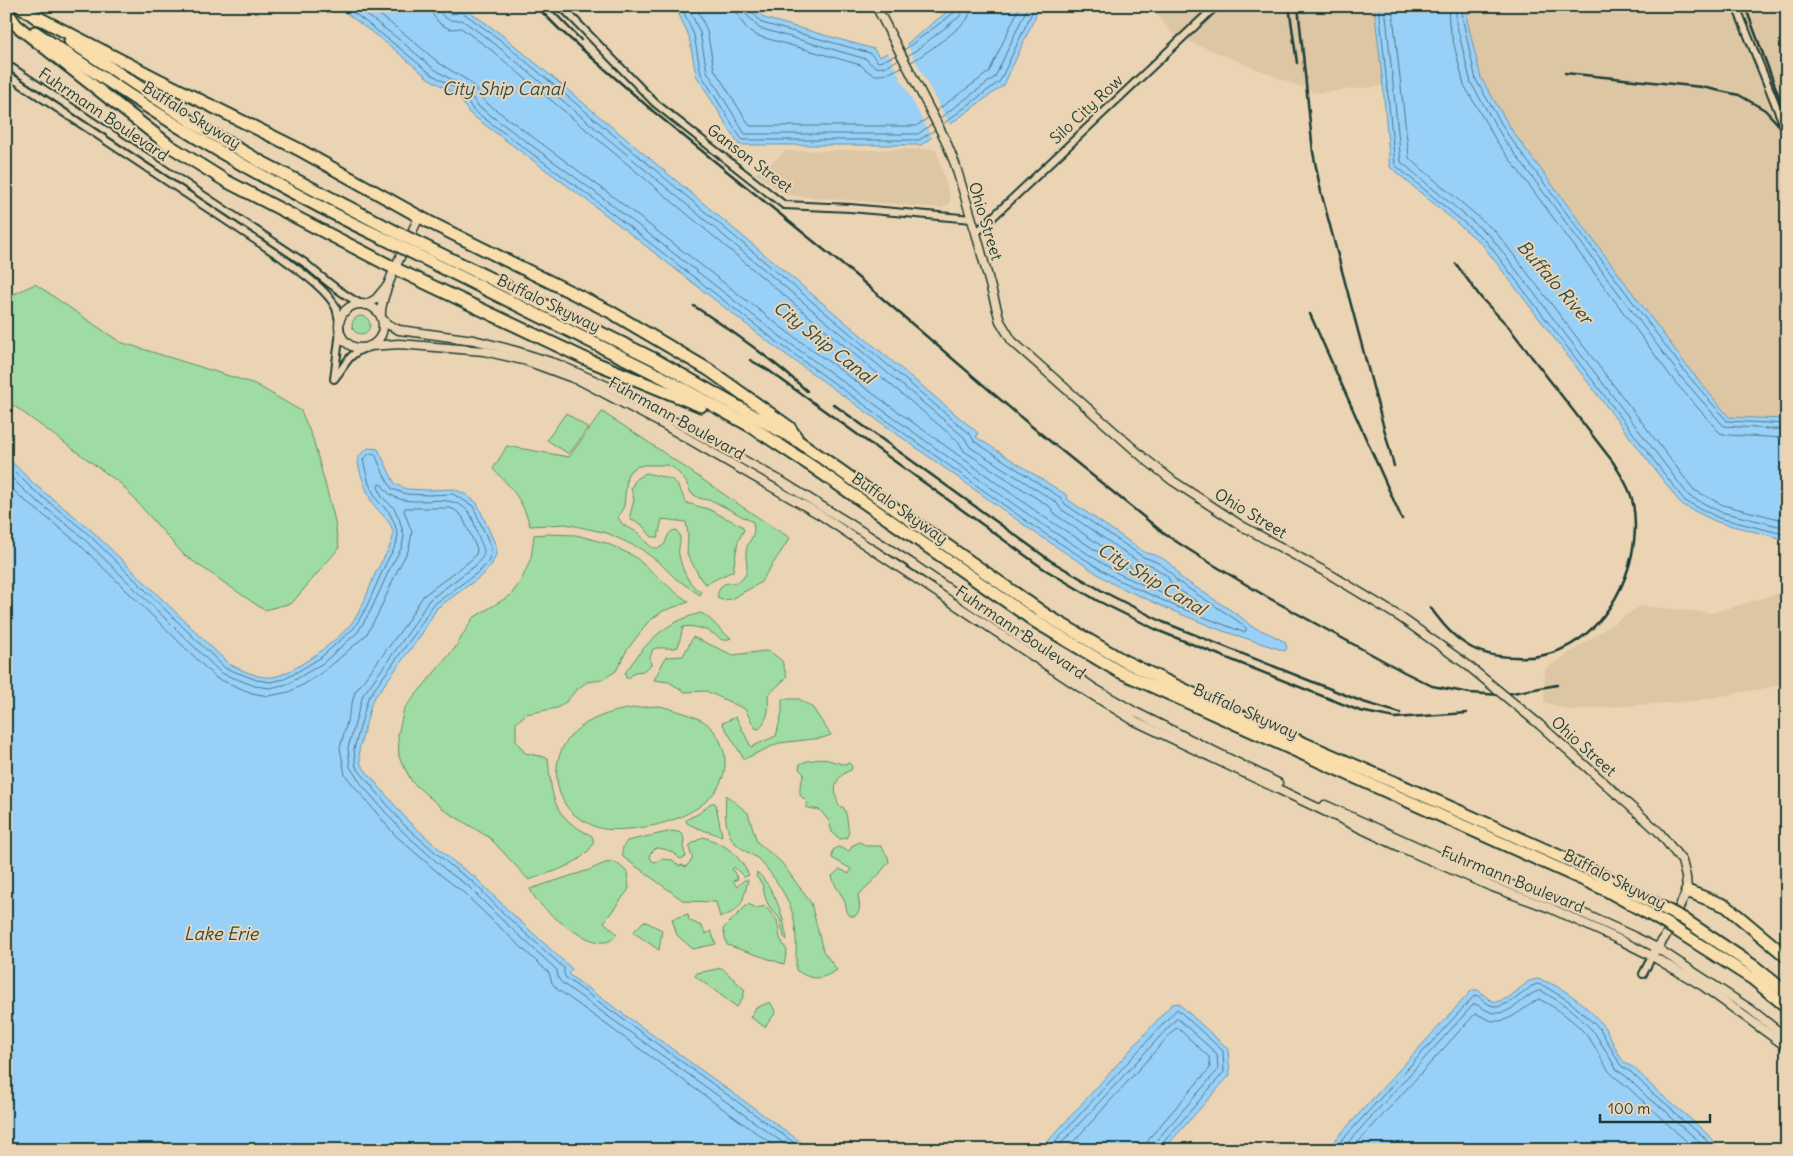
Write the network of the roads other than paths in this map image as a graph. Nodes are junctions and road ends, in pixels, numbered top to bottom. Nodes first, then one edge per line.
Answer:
1 (20, 6) edge
2 (562, 6) edge
3 (876, 6) edge
4 (1216, 6) edge
5 (1736, 6) edge
6 (6, 12) edge
7 (33, 15) junction
8 (6, 64) edge
9 (6, 74) edge
10 (1787, 133) edge
11 (185, 189) junction
12 (419, 217) junction
13 (972, 219) junction
14 (976, 232) junction
15 (396, 238) junction
16 (413, 247) junction
17 (396, 268) junction
18 (389, 283) junction
19 (363, 304) junction
20 (382, 318) junction
21 (340, 329) junction
22 (369, 347) junction
23 (574, 375) junction
24 (752, 427) junction
25 (798, 441) junction
26 (868, 498) junction
27 (1492, 882) junction
28 (1687, 890) junction
29 (1657, 948) junction
30 (1652, 956) junction
31 (1787, 957) edge
32 (1643, 974) dead end
33 (1787, 993) edge
34 (1787, 1006) edge
35 (1787, 1038) edge
36 (1787, 1047) edge

1 - 7 highway, Buffalo Skyway
2 - 13 street, Ganson Street
3 - 13 street, Ohio Street
4 - 14 street, Silo City Row
5 - 10 street
6 - 15 highway, Buffalo Skyway
6 - 17 highway
7 - 12 highway
7 - 15 highway, Buffalo Skyway
8 - 11 street, Fuhrmann Boulevard
9 - 11 street, Fuhrmann Boulevard
11 - 19 street, Fuhrmann Boulevard
11 - 21 street, Fuhrmann Boulevard
12 - 17 street
12 - 25 highway
13 - 14 street, Ohio Street
14 - 28 street, Ohio Street, bridge
15 - 16 highway, Buffalo Skyway, bridge
16 - 24 highway, Buffalo Skyway
16 - 25 highway, Buffalo Skyway
17 - 18 street
17 - 24 highway
18 - 19 street
18 - 20 street
19 - 20 street, Fuhrmann Boulevard
19 - 21 street
20 - 22 street
20 - 23 street, Fuhrmann Boulevard
21 - 22 street, Fuhrmann Boulevard
21 - 22 street
22 - 23 street, Fuhrmann Boulevard
23 - 27 street, Fuhrmann Boulevard
24 - 26 highway, Buffalo Skyway
25 - 26 highway, Buffalo Skyway
26 - 33 highway, Buffalo Skyway, bridge
26 - 34 highway, Buffalo Skyway, bridge
27 - 29 street, Fuhrmann Boulevard
27 - 30 street, Fuhrmann Boulevard
28 - 29 street
28 - 31 highway
29 - 30 street
29 - 35 street, Fuhrmann Boulevard
30 - 32 street
30 - 36 street, Fuhrmann Boulevard

